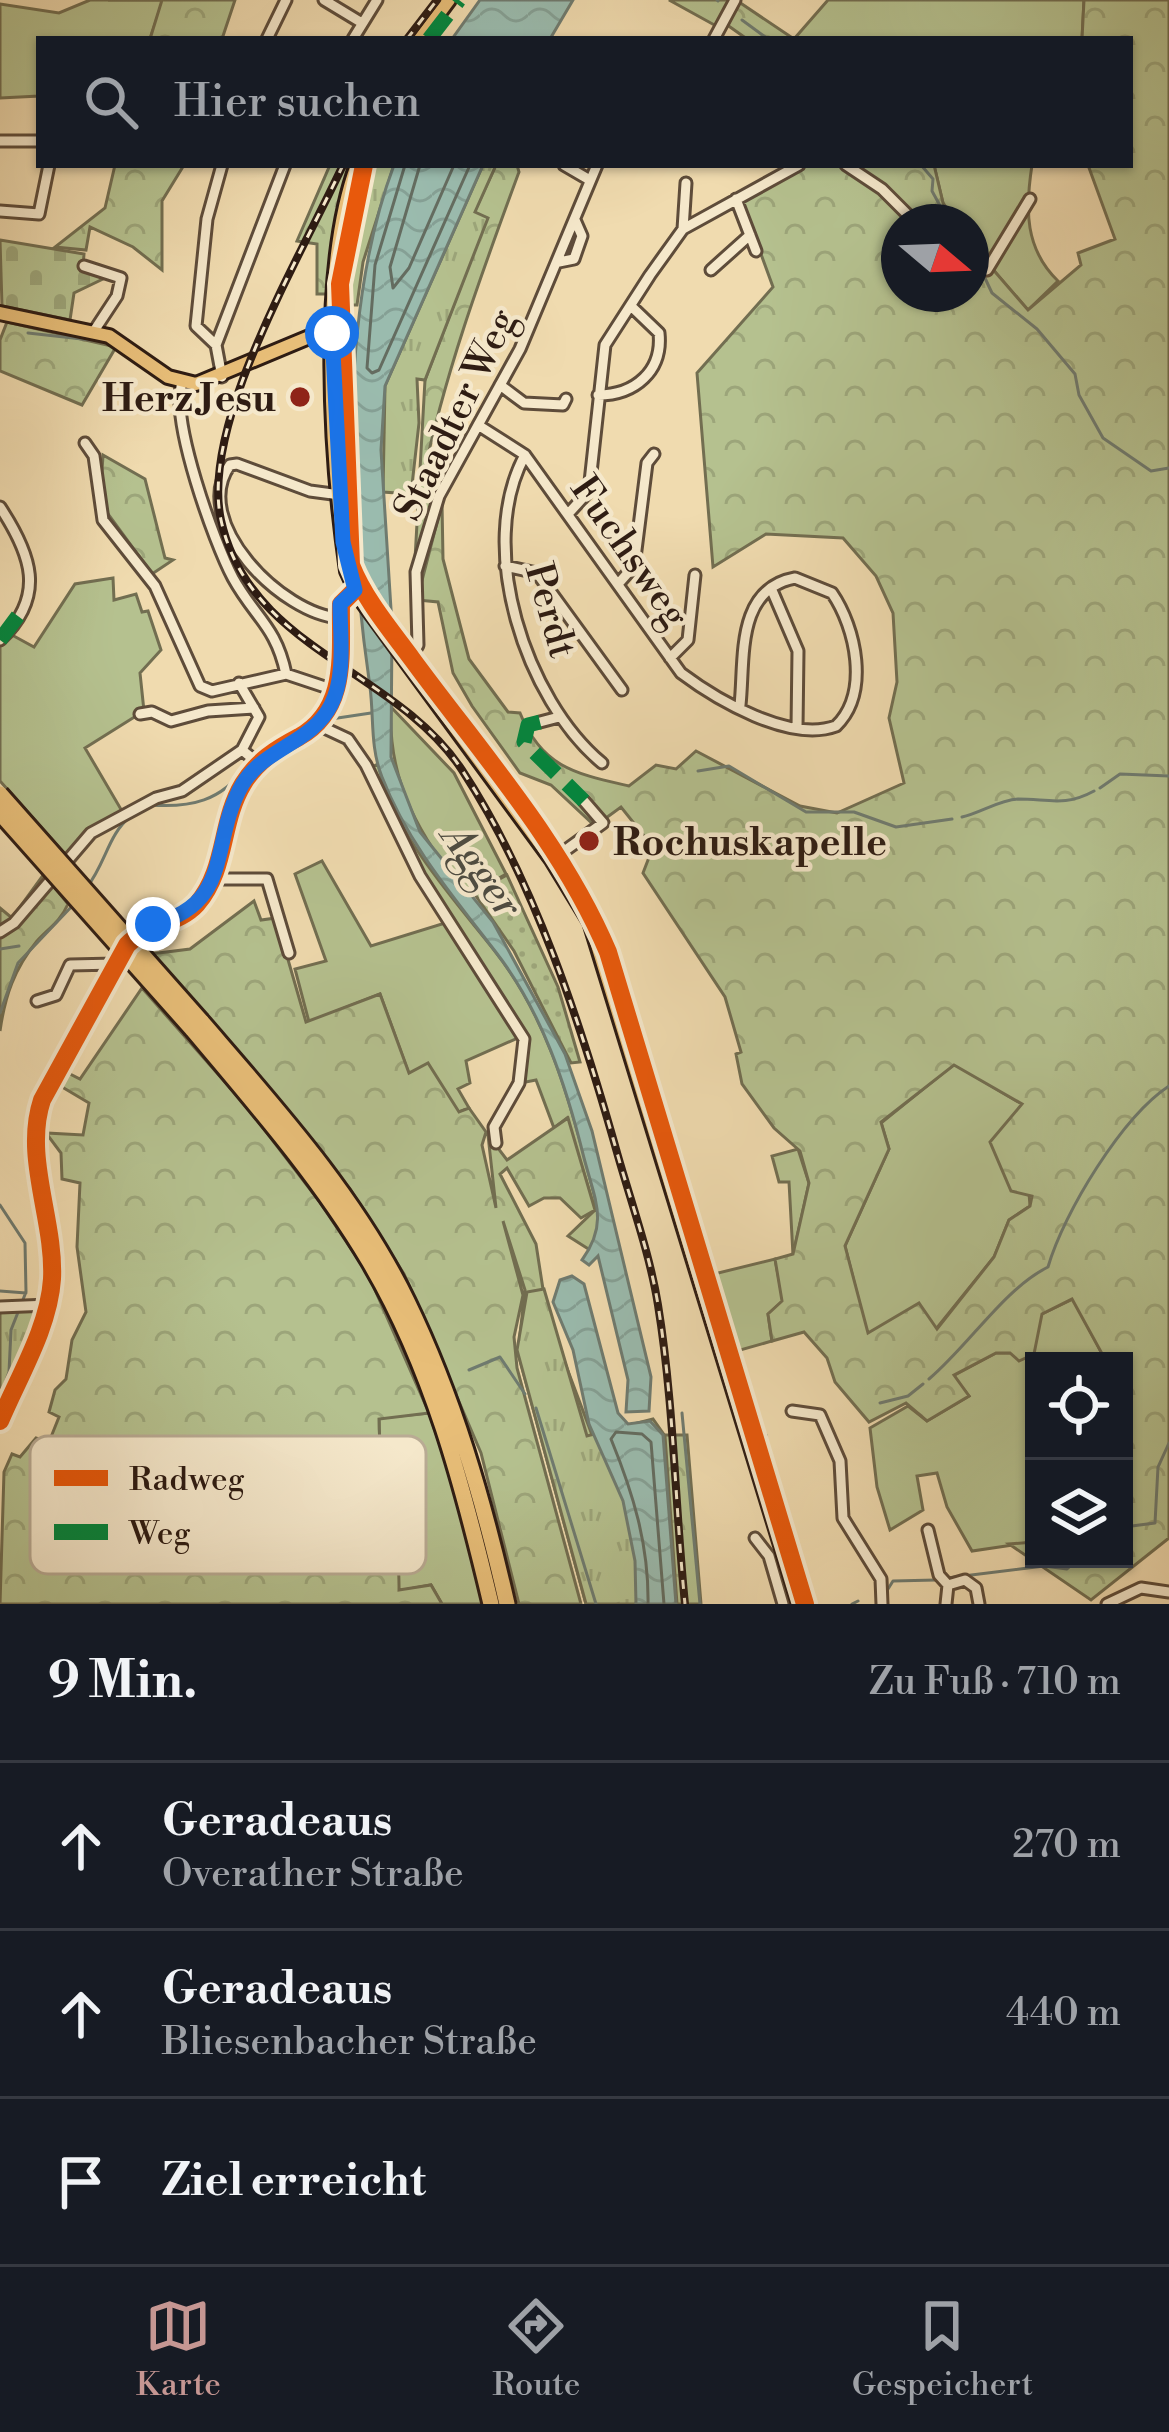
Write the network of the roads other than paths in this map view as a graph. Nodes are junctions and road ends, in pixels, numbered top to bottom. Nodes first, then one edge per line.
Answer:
1 (286, 0) edge
2 (323, 0) edge
3 (377, 0) edge
4 (449, 0) edge
5 (735, 0) edge
6 (362, 23) junction
7 (717, 35) edge
8 (268, 36) edge
9 (354, 36) edge
10 (422, 36) edge
11 (0, 141) edge
12 (36, 141) edge
13 (48, 168) edge
14 (221, 168) edge
15 (284, 168) edge
16 (355, 168) edge
17 (570, 168) edge
18 (595, 168) edge
19 (793, 168) edge
20 (851, 168) edge
21 (588, 178) junction
22 (686, 183) dead end
23 (736, 199) junction
24 (1030, 199) dead end
25 (898, 204) edge
26 (0, 211) edge
27 (683, 229) junction
28 (750, 235) junction
29 (756, 251) dead end
30 (84, 266) dead end
31 (989, 267) edge
32 (711, 270) dead end
33 (632, 307) junction
34 (0, 313) edge
35 (94, 331) junction
36 (332, 333) junction
37 (217, 345) junction
38 (222, 377) junction
39 (182, 382) junction
40 (500, 385) junction
41 (598, 395) junction
42 (566, 399) dead end
43 (478, 424) junction
44 (85, 443) dead end
45 (654, 454) dead end
46 (525, 455) junction
47 (340, 495) junction
48 (0, 508) edge
49 (568, 514) junction
50 (505, 566) junction
51 (695, 575) dead end
52 (618, 584) junction
53 (771, 587) junction
54 (357, 593) junction
55 (340, 618) junction
56 (0, 640) edge
57 (670, 658) junction
58 (409, 663) junction
59 (286, 674) junction
60 (239, 683) junction
61 (622, 690) dead end
62 (337, 691) junction
63 (740, 705) junction
64 (254, 708) junction
65 (140, 714) dead end
66 (559, 717) junction
67 (540, 722) dead end
68 (318, 724) junction
69 (797, 728) junction
70 (242, 750) junction
71 (258, 763) junction
72 (602, 763) dead end
73 (0, 794) edge
74 (584, 801) dead end
75 (0, 812) edge
76 (552, 860) junction
77 (215, 879) junction
78 (0, 932) edge
79 (290, 953) dead end
80 (115, 964) junction
81 (37, 1000) dead end
82 (197, 1025) junction
83 (496, 1143) dead end
84 (49, 1305) junction
85 (0, 1307) edge
86 (792, 1411) dead end
87 (0, 1421) edge
88 (928, 1530) dead end
89 (755, 1538) dead end
90 (948, 1585) junction
91 (1169, 1592) edge
92 (490, 1604) edge
93 (507, 1604) edge
94 (783, 1604) edge
95 (799, 1604) edge
96 (882, 1604) edge
97 (946, 1604) edge
98 (979, 1604) edge
99 (1106, 1604) edge

1 - 8 street
2 - 6 street
3 - 6 street
4 - 10 main road
5 - 7 street
6 - 9 street
11 - 12 street
13 - 26 street
14 - 37 street
15 - 37 street
16 - 36 main road
17 - 21 street
18 - 21 street, Staadter Weg
19 - 23 street
20 - 25 street
21 - 40 street, Staadter Weg
22 - 27 street
23 - 27 street
23 - 28 street
24 - 31 street
27 - 33 street
28 - 29 street
28 - 32 street
30 - 35 street
33 - 41 street
33 - 41 street
34 - 35 main road
35 - 39 main road
36 - 38 main road
36 - 47 main road
37 - 38 street
38 - 39 main road
39 - 59 street
40 - 42 street
40 - 43 street, Staadter Weg
41 - 49 street
43 - 46 street, Fuchsweg
43 - 58 street, Staadter Weg
44 - 60 street
45 - 52 street
46 - 49 street, Fuchsweg
46 - 50 street, Perdt
47 - 54 main road
47 - 55 street
48 - 56 street
49 - 52 street, Fuchsweg
50 - 61 street
50 - 66 street, Perdt
51 - 57 street
52 - 57 street, Fuchsweg
53 - 63 street, Fuchsweg
53 - 69 street
53 - 69 street
54 - 55 street
54 - 58 main road
55 - 62 street
57 - 63 street, Fuchsweg
58 - 76 main road
59 - 60 street
59 - 62 street
60 - 64 street
62 - 68 street
63 - 69 street, Fuchsweg
64 - 65 street
64 - 70 street
66 - 67 street
66 - 72 street, Perdt
68 - 71 street
68 - 83 street
70 - 71 street
70 - 78 street
71 - 77 street
73 - 82 highway, bridge
74 - 76 street
75 - 82 highway, bridge
76 - 95 main road
77 - 79 street
77 - 80 street
80 - 81 street
80 - 84 street
82 - 92 highway
82 - 93 highway
84 - 85 street
84 - 87 street
86 - 96 street
88 - 90 street
89 - 94 street
90 - 97 street
90 - 98 street
91 - 99 street

